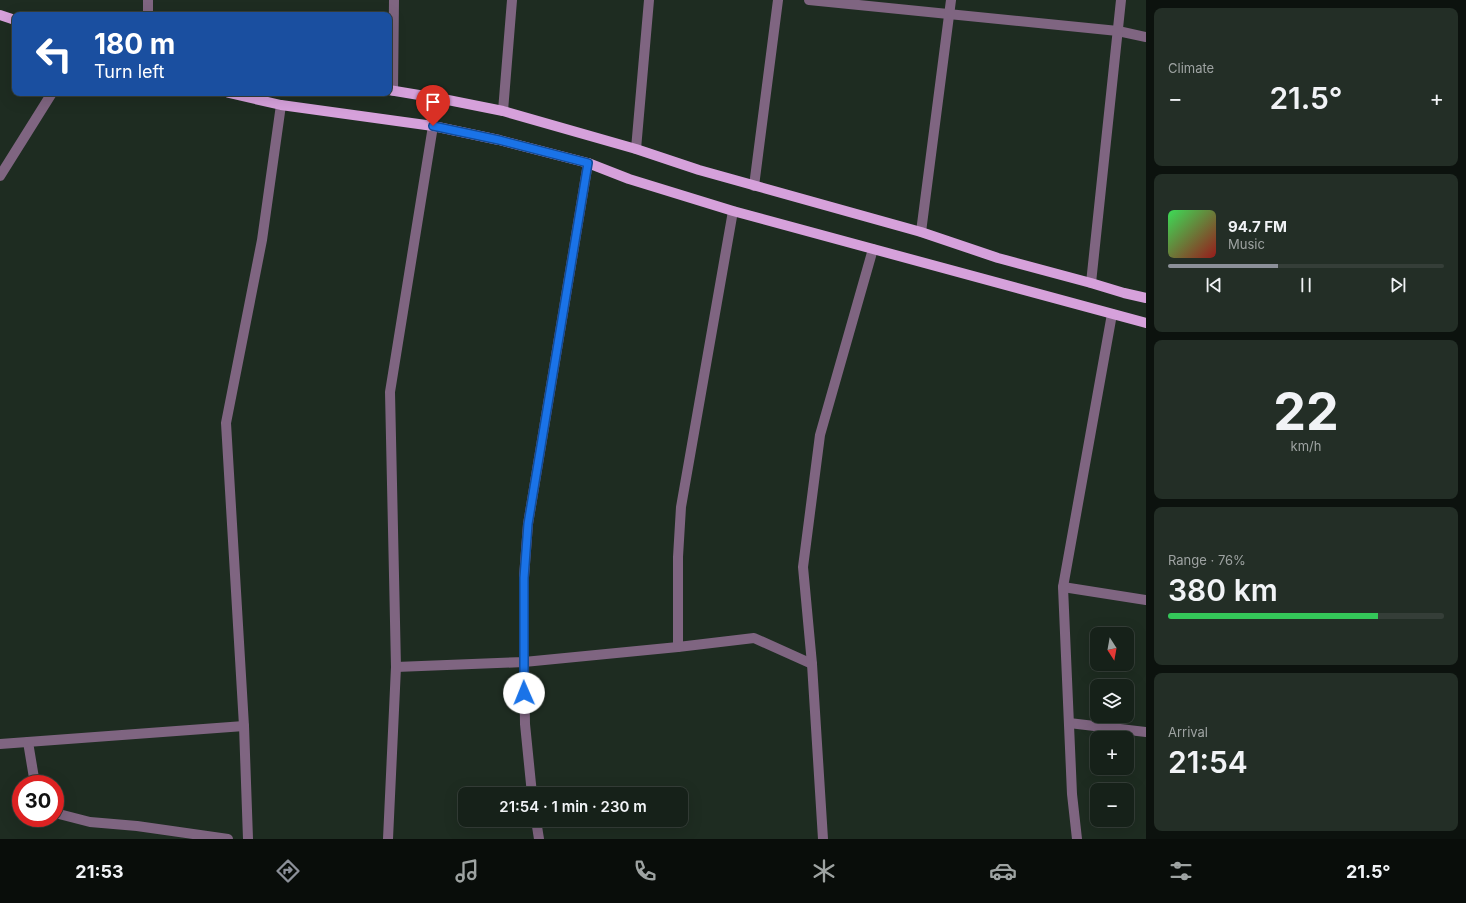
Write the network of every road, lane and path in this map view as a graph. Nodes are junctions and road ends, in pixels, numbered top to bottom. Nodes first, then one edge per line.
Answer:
1 (148, 0) edge
2 (394, 0) edge
3 (512, 0) edge
4 (649, 0) edge
5 (778, 0) edge
6 (809, 0) edge
7 (951, 0) edge
8 (1121, 0) edge
9 (148, 12) edge
10 (950, 14) junction
11 (0, 15) edge
12 (12, 19) edge
13 (1118, 31) junction
14 (1146, 37) edge
15 (392, 60) edge
16 (392, 90) edge
17 (50, 96) edge
18 (243, 96) edge
19 (281, 104) junction
20 (503, 111) junction
21 (433, 126) junction
22 (636, 149) junction
23 (588, 163) junction
24 (0, 176) edge
25 (754, 186) junction
26 (733, 211) junction
27 (921, 232) junction
28 (873, 249) junction
29 (1091, 282) junction
30 (1146, 298) edge
31 (1112, 314) junction
32 (1146, 323) edge
33 (1063, 587) junction
34 (1146, 600) edge
35 (678, 647) junction
36 (524, 662) junction
37 (812, 664) junction
38 (396, 667) junction
39 (1070, 723) junction
40 (244, 726) junction
41 (1146, 732) edge
42 (28, 742) junction
43 (0, 744) edge
44 (34, 775) edge
45 (531, 787) edge
46 (64, 815) edge
47 (537, 827) edge
48 (228, 839) edge
49 (248, 839) edge
50 (388, 839) edge
51 (539, 839) edge
52 (823, 839) edge
53 (1077, 839) edge

1 - 9 street
2 - 15 street
3 - 20 street
4 - 22 street
5 - 25 street
6 - 10 street
7 - 10 street
8 - 13 street
10 - 13 street
10 - 27 street
11 - 12 main road
13 - 14 street
13 - 29 street
16 - 20 main road
17 - 24 street
18 - 19 main road
19 - 21 main road
19 - 40 street
20 - 22 main road
21 - 23 main road
21 - 38 street
22 - 25 main road
23 - 26 main road
23 - 36 street
25 - 27 main road
26 - 28 main road
26 - 35 street
27 - 29 main road
28 - 31 main road
28 - 37 street
29 - 30 main road
31 - 32 main road
31 - 33 street
33 - 34 street
33 - 39 street
35 - 36 street
35 - 37 street
36 - 38 street
36 - 45 street
37 - 52 street
38 - 50 street
39 - 41 street
39 - 53 street
40 - 42 street
40 - 49 street
42 - 43 street
42 - 44 street
46 - 48 street
47 - 51 street

